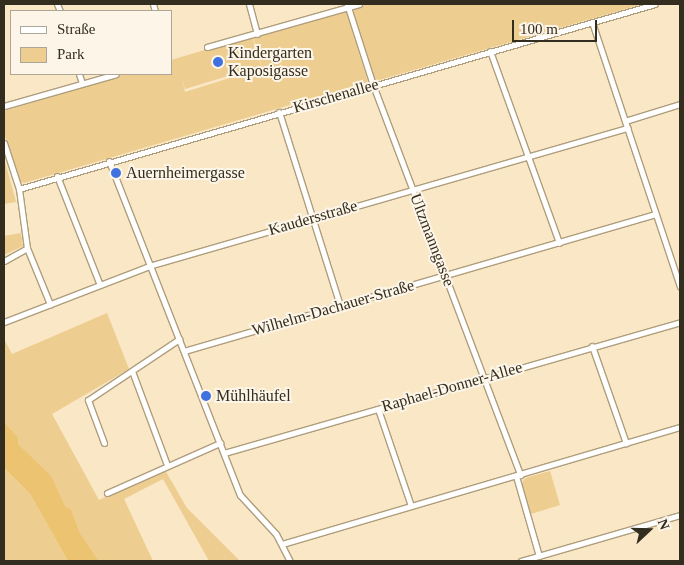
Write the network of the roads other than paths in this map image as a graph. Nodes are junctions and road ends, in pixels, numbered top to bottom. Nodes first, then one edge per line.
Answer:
1 (249, 4) edge
2 (359, 4) edge
3 (655, 4) edge
4 (347, 6) edge
5 (592, 22) junction
6 (257, 34) junction
7 (207, 47) dead end
8 (490, 51) junction
9 (79, 75) edge
10 (112, 75) edge
11 (82, 83) junction
12 (373, 85) junction
13 (680, 104) edge
14 (4, 106) edge
15 (279, 112) junction
16 (625, 121) junction
17 (627, 128) junction
18 (4, 143) edge
19 (528, 156) junction
20 (108, 161) junction
21 (57, 176) junction
22 (19, 189) junction
23 (413, 190) junction
24 (656, 214) junction
25 (312, 218) junction
26 (560, 243) junction
27 (27, 248) junction
28 (4, 261) edge
29 (149, 266) junction
30 (445, 276) junction
31 (100, 285) junction
32 (680, 287) edge
33 (50, 304) junction
34 (340, 305) junction
35 (4, 322) edge
36 (680, 322) edge
37 (179, 339) junction
38 (592, 346) junction
39 (184, 351) junction
40 (132, 371) junction
41 (483, 378) junction
42 (378, 409) junction
43 (680, 427) edge
44 (104, 443) dead end
45 (220, 443) junction
46 (626, 443) junction
47 (224, 453) junction
48 (167, 465) junction
49 (518, 476) junction
50 (107, 493) dead end
51 (411, 506) junction
52 (680, 515) edge
53 (282, 544) junction
54 (539, 556) junction
55 (290, 561) edge
56 (521, 561) edge

1 - 6 street
2 - 4 street
3 - 5 street, Kirschenallee
4 - 6 street
4 - 12 street, Ultzmanngasse
5 - 8 street, Kirschenallee
5 - 16 street
6 - 7 street
8 - 12 street, Kirschenallee
8 - 19 street
9 - 11 street
10 - 11 street
11 - 14 street
12 - 15 street, Kirschenallee
12 - 23 street, Ultzmanngasse
13 - 16 street
15 - 20 street, Kirschenallee
15 - 25 street
16 - 17 street
17 - 19 street, Kaudersstraße
17 - 24 street
18 - 22 street
19 - 23 street, Kaudersstraße
19 - 26 street
20 - 21 street, Kirschenallee
20 - 29 street
21 - 22 street, Kirschenallee
21 - 31 street
22 - 27 street
23 - 25 street, Kaudersstraße
23 - 30 street, Ultzmanngasse
24 - 26 street, Wilhelm-Dachauer-Straße
24 - 32 street
25 - 29 street, Kaudersstraße
25 - 34 street
26 - 30 street, Wilhelm-Dachauer-Straße
27 - 28 street
27 - 33 street
29 - 31 street, Kaudersstraße
29 - 37 street
30 - 34 street, Wilhelm-Dachauer-Straße
30 - 41 street, Ultzmanngasse
31 - 33 street, Kaudersstraße
33 - 35 street, Kaudersstraße
34 - 39 street, Wilhelm-Dachauer-Straße
36 - 38 street, Raphael-Donner-Allee
37 - 39 street
37 - 40 street
38 - 41 street, Raphael-Donner-Allee
38 - 46 street
39 - 45 street
40 - 44 street
40 - 48 street
41 - 42 street, Raphael-Donner-Allee
41 - 49 street, Ultzmanngasse
42 - 47 street, Raphael-Donner-Allee
42 - 51 street
43 - 46 street
45 - 47 street
45 - 48 street
46 - 49 street
47 - 53 street
48 - 50 street
49 - 51 street
49 - 54 street, Ultzmanngasse
51 - 53 street
52 - 54 street
53 - 55 street
54 - 56 street

